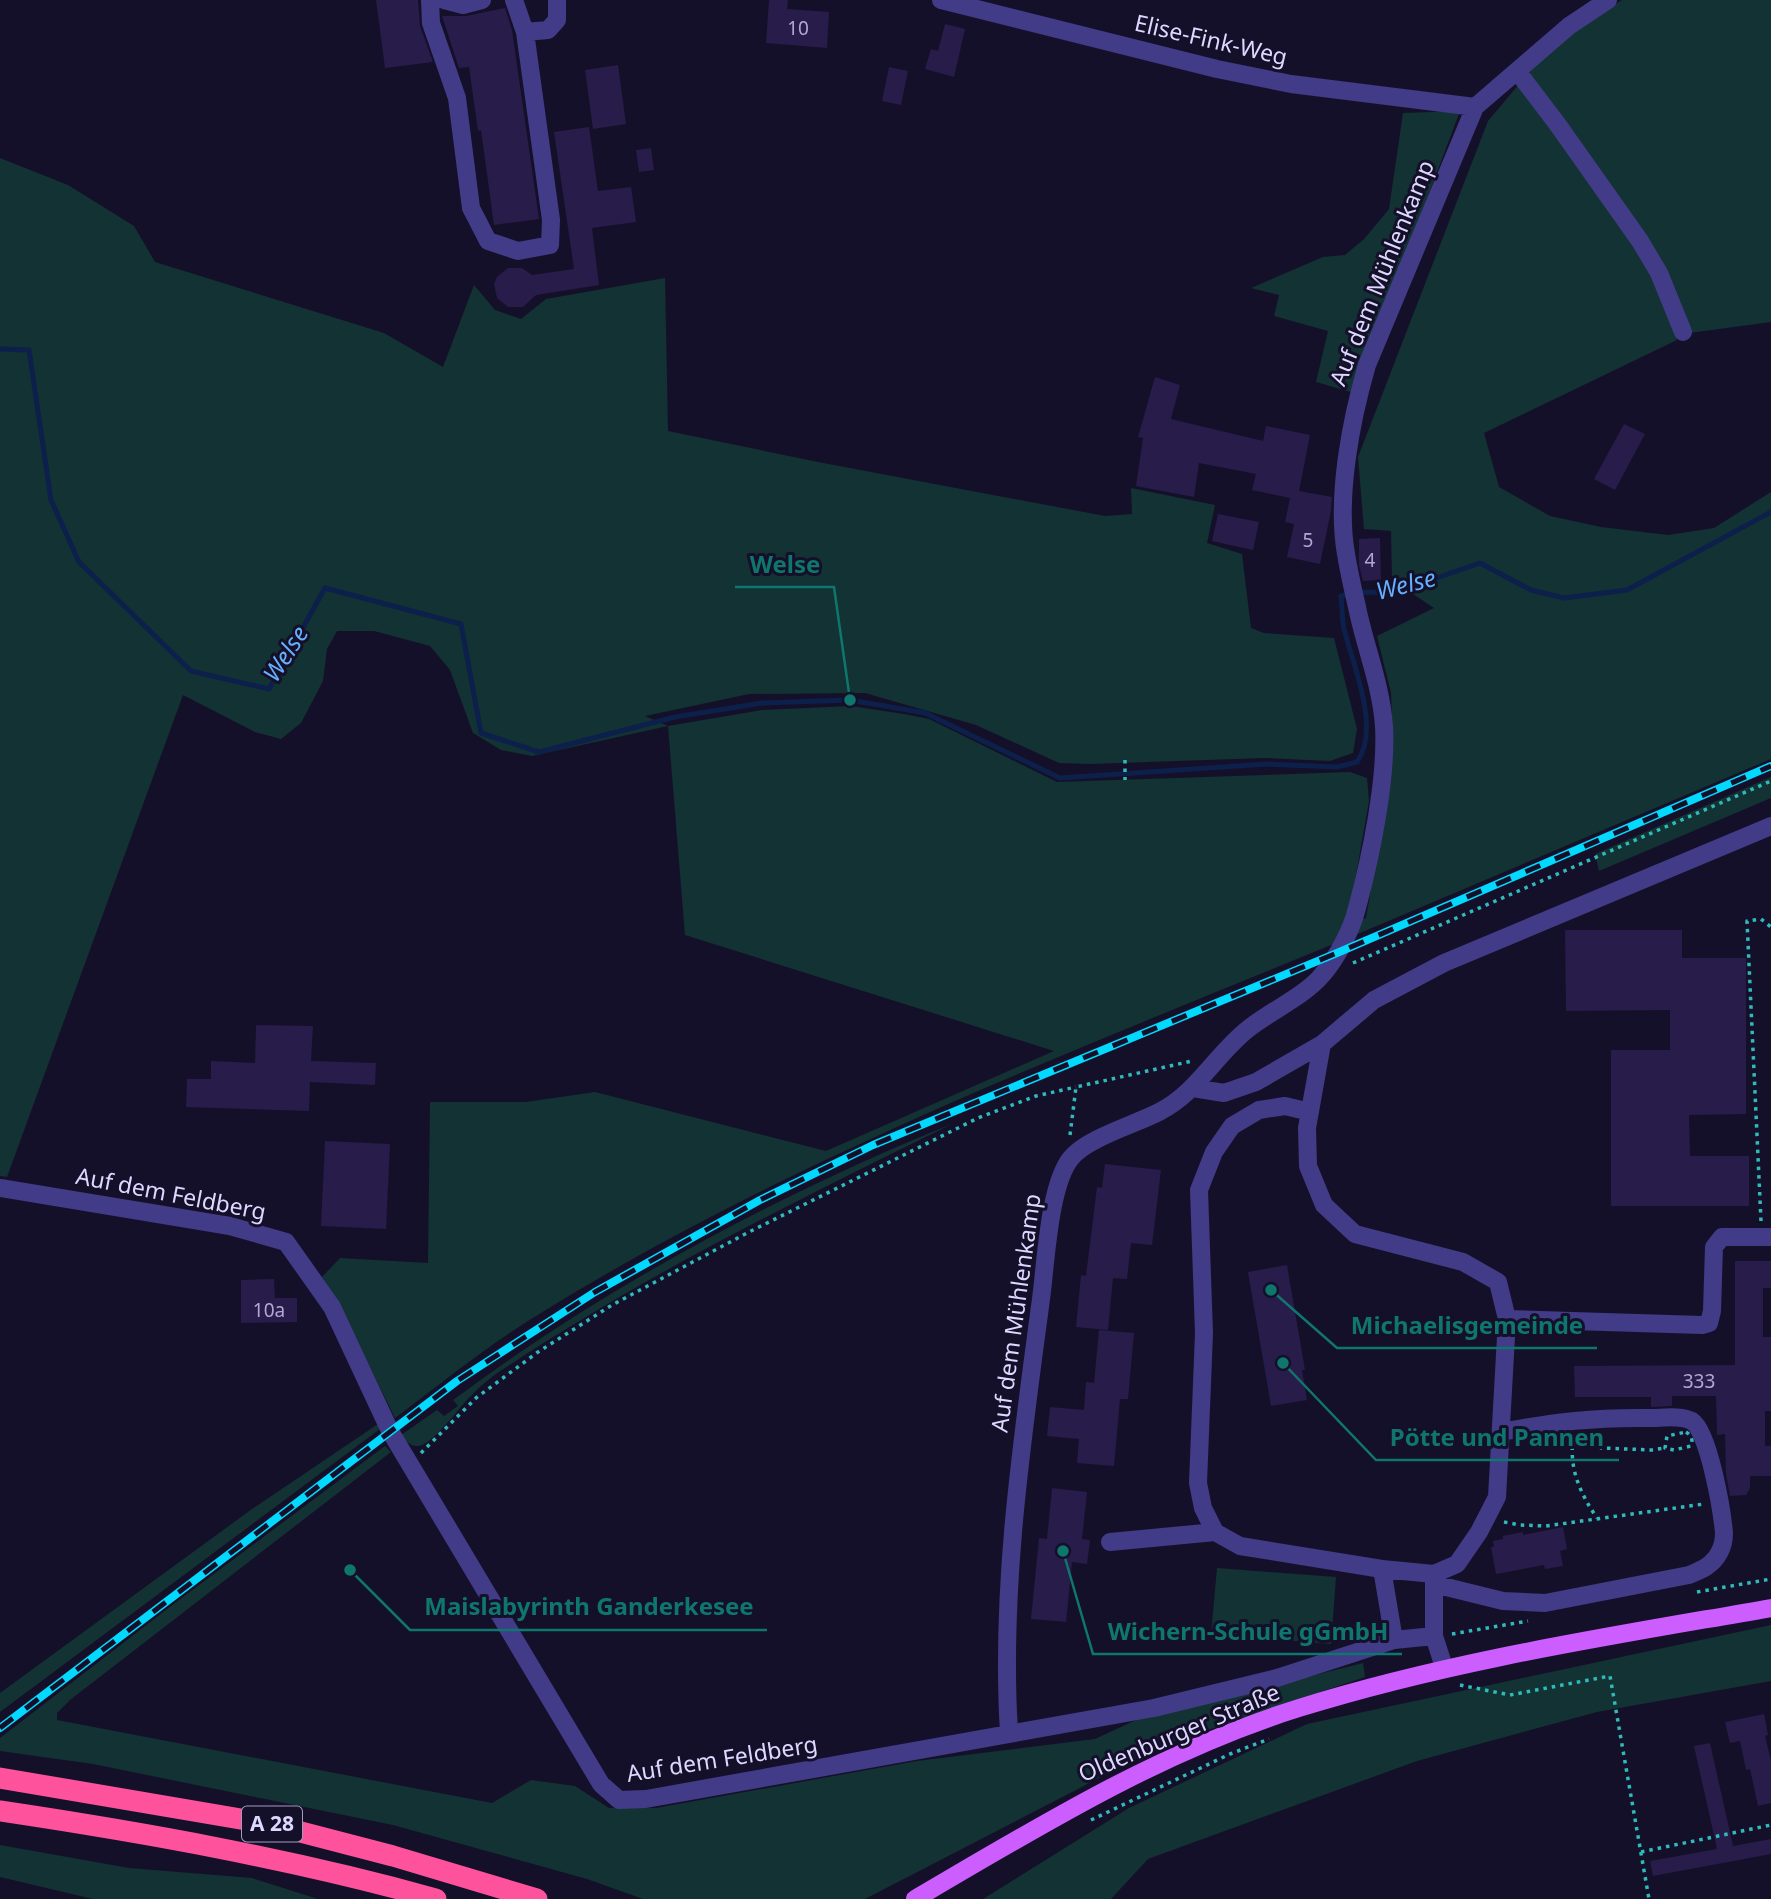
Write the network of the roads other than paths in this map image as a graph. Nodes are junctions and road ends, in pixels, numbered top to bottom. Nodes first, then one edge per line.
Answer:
1 (430, 0) edge
2 (444, 0) edge
3 (481, 0) edge
4 (514, 0) edge
5 (557, 0) edge
6 (941, 0) edge
7 (1608, 0) edge
8 (525, 32) junction
9 (1517, 71) junction
10 (1475, 107) junction
11 (1683, 332) dead end
12 (1771, 826) edge
13 (1322, 1044) junction
14 (1193, 1088) junction
15 (1310, 1112) junction
16 (0, 1188) edge
17 (1771, 1237) edge
18 (1507, 1319) junction
19 (1501, 1432) junction
20 (1214, 1532) junction
21 (1110, 1542) dead end
22 (1382, 1569) junction
23 (1434, 1579) junction
24 (1771, 1608) edge
25 (1434, 1636) junction
26 (1394, 1640) junction
27 (1444, 1667) junction
28 (1009, 1734) junction
29 (0, 1778) edge
30 (0, 1811) edge
31 (436, 1899) edge
32 (537, 1899) edge
33 (915, 1899) edge

1 - 8 street
2 - 3 street
4 - 8 street
5 - 8 street
6 - 10 street, Elise-Fink-Weg
7 - 9 street
9 - 10 street
9 - 11 street
10 - 14 street, Auf dem Mühlenkamp
12 - 13 street
13 - 14 street
13 - 15 street
14 - 28 street, Auf dem Mühlenkamp
15 - 18 street
15 - 20 street
16 - 28 street, Auf dem Feldberg
17 - 18 street
18 - 19 street
19 - 23 street
19 - 23 street
20 - 21 street
20 - 22 street
22 - 23 street
22 - 26 street
23 - 25 street
24 - 27 main road, Oldenburger Straße
25 - 26 street, Auf dem Feldberg
25 - 27 street
26 - 28 street, Auf dem Feldberg
27 - 33 main road, Oldenburger Straße
29 - 32 highway, A 28
30 - 31 highway, A 28

